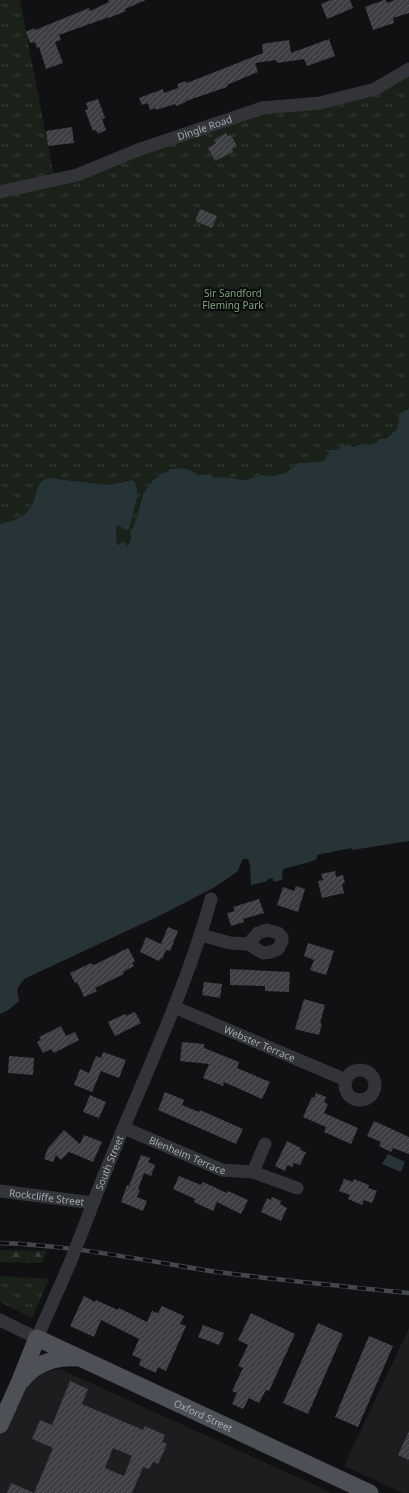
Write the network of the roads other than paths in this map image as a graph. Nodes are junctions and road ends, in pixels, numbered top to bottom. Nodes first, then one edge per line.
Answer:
1 (409, 69) edge
2 (0, 192) edge
3 (211, 899) dead end
4 (201, 935) junction
5 (248, 944) dead end
6 (174, 1007) junction
7 (346, 1080) dead end
8 (124, 1128) junction
9 (265, 1144) dead end
10 (253, 1172) junction
11 (297, 1188) dead end
12 (0, 1191) edge
13 (91, 1208) junction
14 (0, 1320) edge
15 (37, 1338) junction
16 (82, 1358) junction
17 (19, 1383) junction
18 (0, 1424) edge
19 (346, 1488) edge
20 (370, 1493) edge

1 - 2 street, Dingle Road
3 - 4 street, South Street
4 - 5 street
4 - 6 street, South Street
6 - 7 street, Webster Terrace
6 - 8 street, South Street
8 - 10 street, Blenheim Terrace
8 - 13 street, South Street
9 - 10 street
10 - 11 street, Blenheim Terrace
12 - 13 street, Rockcliffe Street
13 - 15 street, South Street, bridge
14 - 15 street
15 - 16 main road, Oxford Street
15 - 17 main road, South Street
16 - 17 main road
16 - 19 main road, Oxford Street
17 - 18 main road, South Street
19 - 20 main road, Oxford Street

